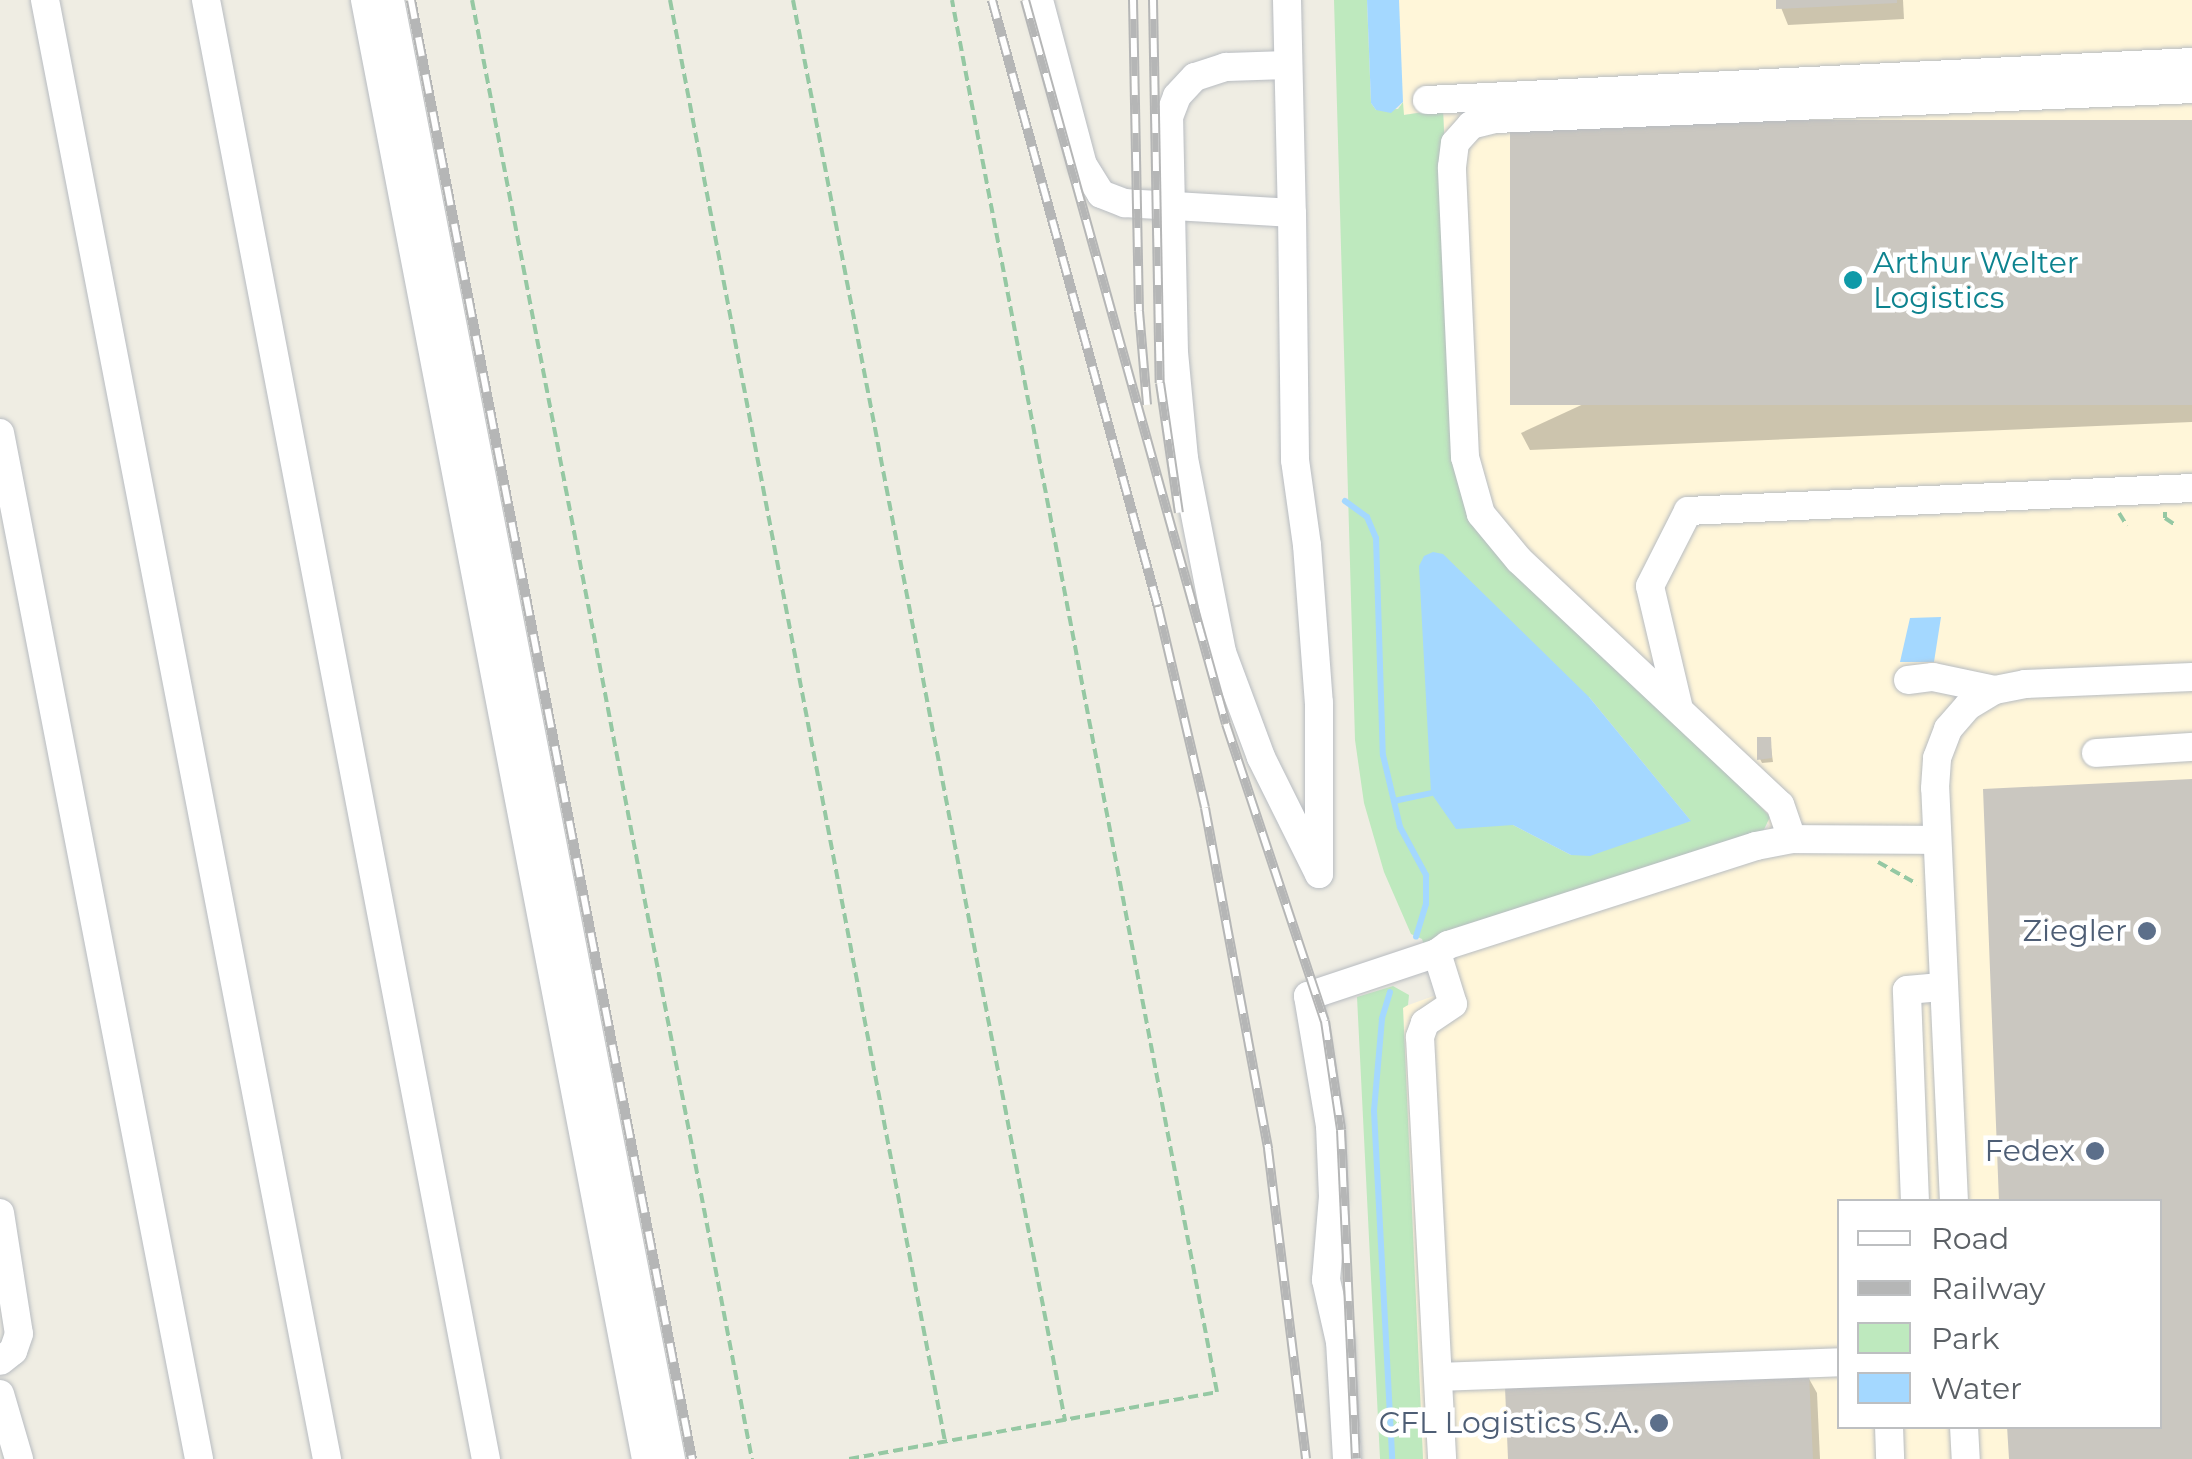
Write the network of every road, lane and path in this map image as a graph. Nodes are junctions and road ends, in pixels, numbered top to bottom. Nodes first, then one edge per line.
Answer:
1 (44, 0) edge
2 (206, 0) edge
3 (366, 0) edge
4 (390, 0) edge
5 (472, 0) edge
6 (670, 0) edge
7 (792, 0) edge
8 (952, 0) edge
9 (1040, 0) edge
10 (1287, 0) edge
11 (2192, 62) edge
12 (1288, 66) junction
13 (2192, 89) edge
14 (1427, 100) dead end
15 (1171, 207) junction
16 (1292, 213) junction
17 (0, 433) edge
18 (2192, 488) edge
19 (2164, 507) dead end
20 (2118, 509) dead end
21 (2127, 526) dead end
22 (2177, 526) dead end
23 (2192, 677) edge
24 (1908, 680) dead end
25 (1994, 690) junction
26 (1679, 710) junction
27 (2192, 747) edge
28 (2096, 752) dead end
29 (1876, 837) junction
30 (1792, 839) junction
31 (1936, 840) junction
32 (1939, 889) junction
33 (1432, 955) junction
34 (1944, 987) junction
35 (1915, 1199) edge
36 (1954, 1199) edge
37 (0, 1213) edge
38 (0, 1360) edge
39 (1837, 1362) edge
40 (1438, 1377) junction
41 (0, 1394) edge
42 (1065, 1420) junction
43 (1888, 1429) edge
44 (1964, 1429) edge
45 (945, 1442) junction
46 (19, 1459) edge
47 (199, 1459) edge
48 (327, 1459) edge
49 (486, 1459) edge
50 (646, 1459) edge
51 (671, 1459) edge
52 (752, 1459) edge
53 (850, 1459) edge
54 (1348, 1459) edge
55 (1442, 1459) edge
56 (1890, 1459) edge
57 (1966, 1459) edge

1 - 48 lane
2 - 49 lane
3 - 50 lane
4 - 51 lane
5 - 52 path
6 - 45 path
7 - 42 path
8 - 42 path
9 - 15 lane
10 - 12 lane
11 - 14 lane
12 - 15 lane
12 - 16 lane
13 - 26 lane
15 - 16 lane
15 - 16 lane
17 - 47 lane
18 - 26 lane
19 - 22 path
20 - 21 path
23 - 25 lane
24 - 25 lane
25 - 31 lane
26 - 30 lane
27 - 28 lane
29 - 30 lane
29 - 31 lane
29 - 32 path
30 - 33 lane
31 - 32 lane
32 - 34 lane
33 - 40 lane
33 - 54 lane
34 - 35 lane
34 - 36 lane
37 - 38 lane
39 - 40 lane
40 - 55 lane
41 - 46 lane
42 - 45 path
43 - 56 lane
44 - 57 lane
45 - 53 path

